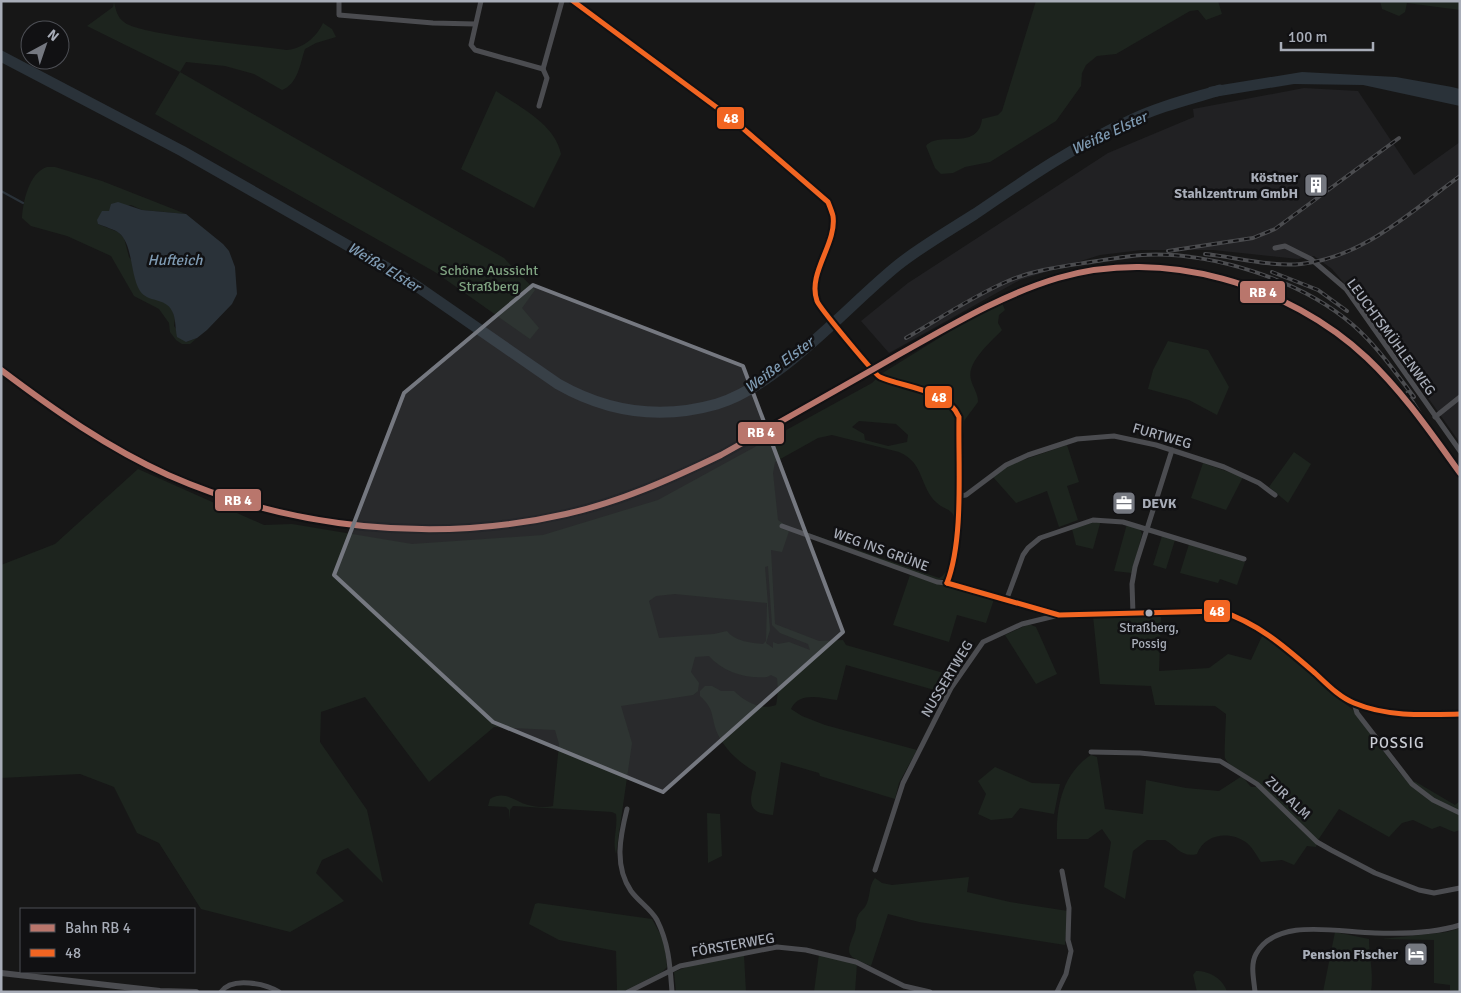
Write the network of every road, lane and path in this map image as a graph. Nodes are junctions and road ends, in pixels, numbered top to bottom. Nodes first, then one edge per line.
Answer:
1 (339, 1) edge
2 (481, 1) edge
3 (562, 1) edge
4 (573, 1) edge
5 (475, 24) junction
6 (543, 69) junction
7 (539, 106) dead end
8 (1275, 248) dead end
9 (1460, 397) edge
10 (1434, 417) junction
11 (1172, 450) junction
12 (1460, 451) edge
13 (1275, 495) dead end
14 (959, 496) junction
15 (782, 526) dead end
16 (1147, 528) junction
17 (1244, 559) dead end
18 (947, 583) junction
19 (1006, 601) junction
20 (1059, 614) junction
21 (1133, 614) junction
22 (1354, 703) junction
23 (1460, 714) edge
24 (1091, 752) dead end
25 (627, 809) dead end
26 (1460, 813) edge
27 (875, 870) dead end
28 (1062, 871) dead end
29 (1460, 888) edge
30 (1460, 925) edge
31 (670, 970) junction
32 (1, 973) edge
33 (196, 992) edge
34 (221, 992) edge
35 (279, 992) edge
36 (628, 992) edge
37 (672, 992) edge
38 (930, 992) edge
39 (1057, 992) edge
40 (1255, 992) edge

1 - 5 street
2 - 5 street
3 - 6 street
4 - 14 street
5 - 6 street
6 - 7 street
8 - 10 street, LEUCHTSMÜHLENWEG
9 - 10 street, LEUCHTSMÜHLENWEG
10 - 12 street, LEUCHTSMÜHLENWEG
11 - 13 street, FURTWEG
11 - 14 street, FURTWEG
11 - 16 street
14 - 18 street
15 - 18 street, WEG INS GRÜNE
16 - 17 street
16 - 19 street
16 - 21 street
18 - 19 street, WEG INS GRÜNE
19 - 20 street, WEG INS GRÜNE
20 - 21 street, NUSSERTWEG
20 - 27 street, NUSSERTWEG
21 - 22 street, NUSSERTWEG
22 - 23 street, NUSSERTWEG
22 - 26 street
24 - 29 street, ZUR ALM
25 - 31 street
28 - 39 street
30 - 40 street
31 - 36 street, FÖRSTERWEG
31 - 37 street
31 - 38 street, FÖRSTERWEG
32 - 33 street
34 - 35 street

